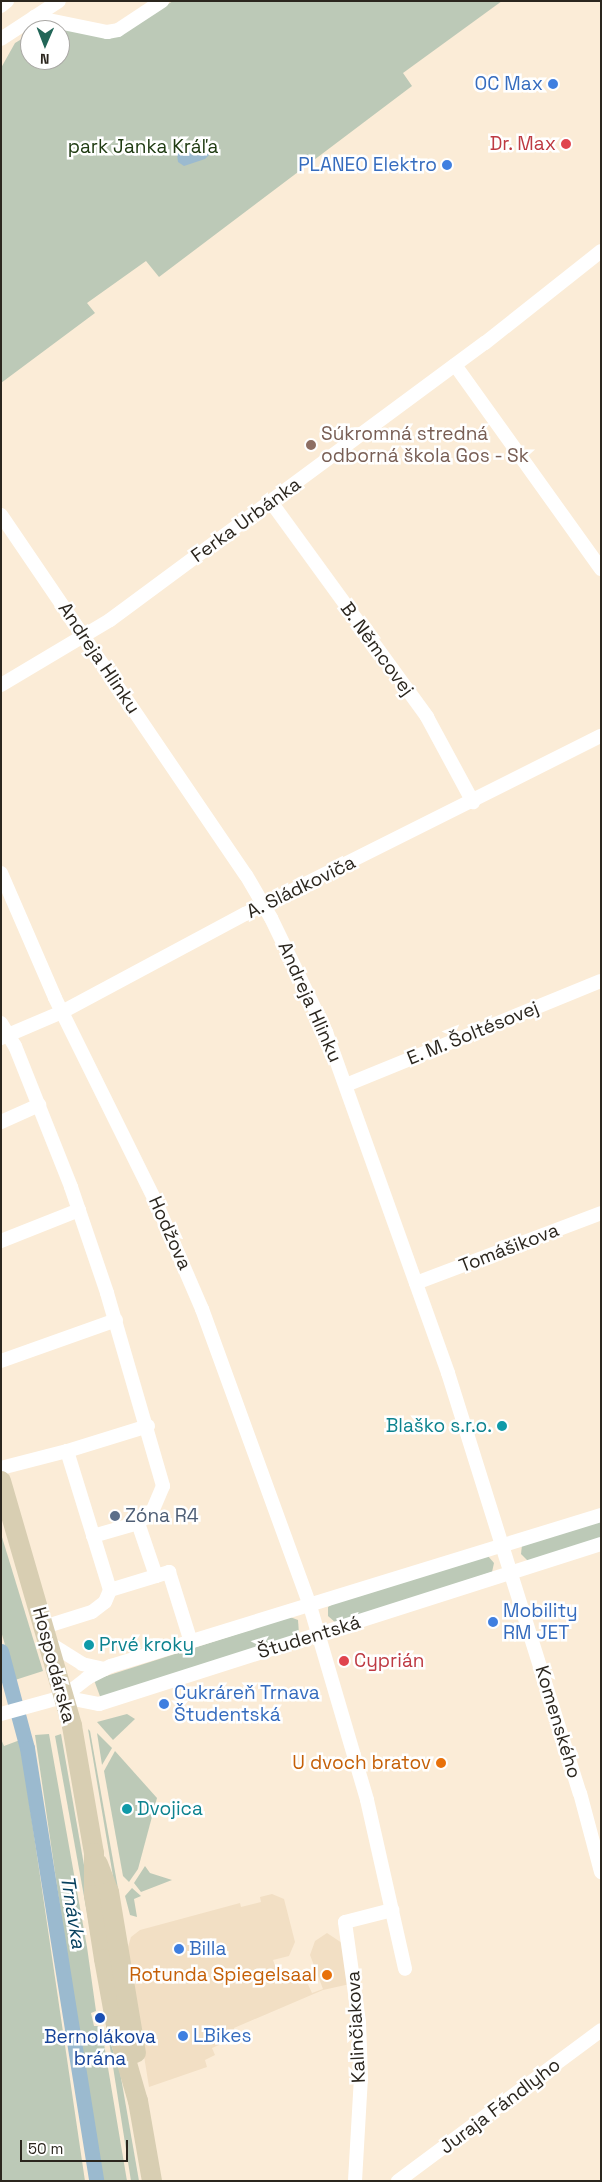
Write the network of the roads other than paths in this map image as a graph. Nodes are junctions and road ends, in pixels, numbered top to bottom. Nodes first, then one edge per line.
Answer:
1 (7, 1) edge
2 (59, 1) edge
3 (162, 1) edge
4 (1, 6) edge
5 (34, 16) junction
6 (1, 39) edge
7 (601, 251) edge
8 (455, 366) junction
9 (271, 502) junction
10 (1, 515) edge
11 (601, 569) edge
12 (85, 637) junction
13 (1, 685) edge
14 (601, 736) edge
15 (473, 802) junction
16 (1, 872) edge
17 (264, 904) junction
18 (601, 981) edge
19 (62, 1012) junction
20 (3, 1032) edge
21 (346, 1085) junction
22 (39, 1105) junction
23 (1, 1122) edge
24 (79, 1210) junction
25 (601, 1213) edge
26 (1, 1240) edge
27 (416, 1283) junction
28 (116, 1320) junction
29 (1, 1361) edge
30 (148, 1426) junction
31 (67, 1451) junction
32 (1, 1468) edge
33 (1, 1481) edge
34 (601, 1515) edge
35 (138, 1524) junction
36 (93, 1536) junction
37 (601, 1544) edge
38 (503, 1546) junction
39 (512, 1573) junction
40 (156, 1576) junction
41 (110, 1590) junction
42 (310, 1606) junction
43 (46, 1635) junction
44 (318, 1635) junction
45 (191, 1642) junction
46 (104, 1669) junction
47 (63, 1697) junction
48 (2, 1714) edge
49 (601, 1872) edge
50 (392, 1910) junction
51 (405, 1969) dead end
52 (601, 2030) edge
53 (152, 2181) edge
54 (355, 2181) edge
55 (398, 2181) edge

1 - 4 street
2 - 5 street
3 - 5 street
5 - 6 street
7 - 8 street, Ferka Urbánka
8 - 9 street, Ferka Urbánka
8 - 11 street
9 - 12 street, Ferka Urbánka
9 - 15 street, B. Němcovej
10 - 12 street, Andreja Hlinku
12 - 13 street, Ferka Urbánka
12 - 17 street, Andreja Hlinku
14 - 15 street, A. Sládkoviča
15 - 17 street, A. Sládkoviča
16 - 19 street, Hodžova
17 - 19 street, A. Sládkoviča
17 - 21 street, Andreja Hlinku
18 - 21 street, E. M. Šoltésovej
19 - 20 street, A. Sládkoviča
19 - 42 street, Hodžova
20 - 22 street
21 - 27 street, Andreja Hlinku
22 - 23 street
22 - 24 street
24 - 26 street
24 - 28 street
25 - 27 street, Tomášikova
27 - 38 street, Andreja Hlinku
28 - 29 street
28 - 30 street
30 - 31 street
30 - 35 street
31 - 32 street
31 - 36 street
33 - 43 street, Hospodárska
34 - 38 street, Študentská
35 - 36 street
35 - 40 street
36 - 41 street
37 - 39 street, Študentská
38 - 39 street, Komenského
38 - 42 street, Študentská
39 - 44 street, Študentská
39 - 49 street, Komenského
40 - 41 street
40 - 45 street
41 - 43 street
42 - 44 street, Hodžova
42 - 45 street, Študentská
43 - 46 street
43 - 47 street, Hospodárska
44 - 47 street, Študentská
44 - 50 street
45 - 46 street, Študentská
46 - 47 street, Študentská
47 - 48 street
47 - 53 street, Hospodárska
50 - 51 street
50 - 54 street, Kalinčiakova
52 - 55 street, Juraja Fándlyho

